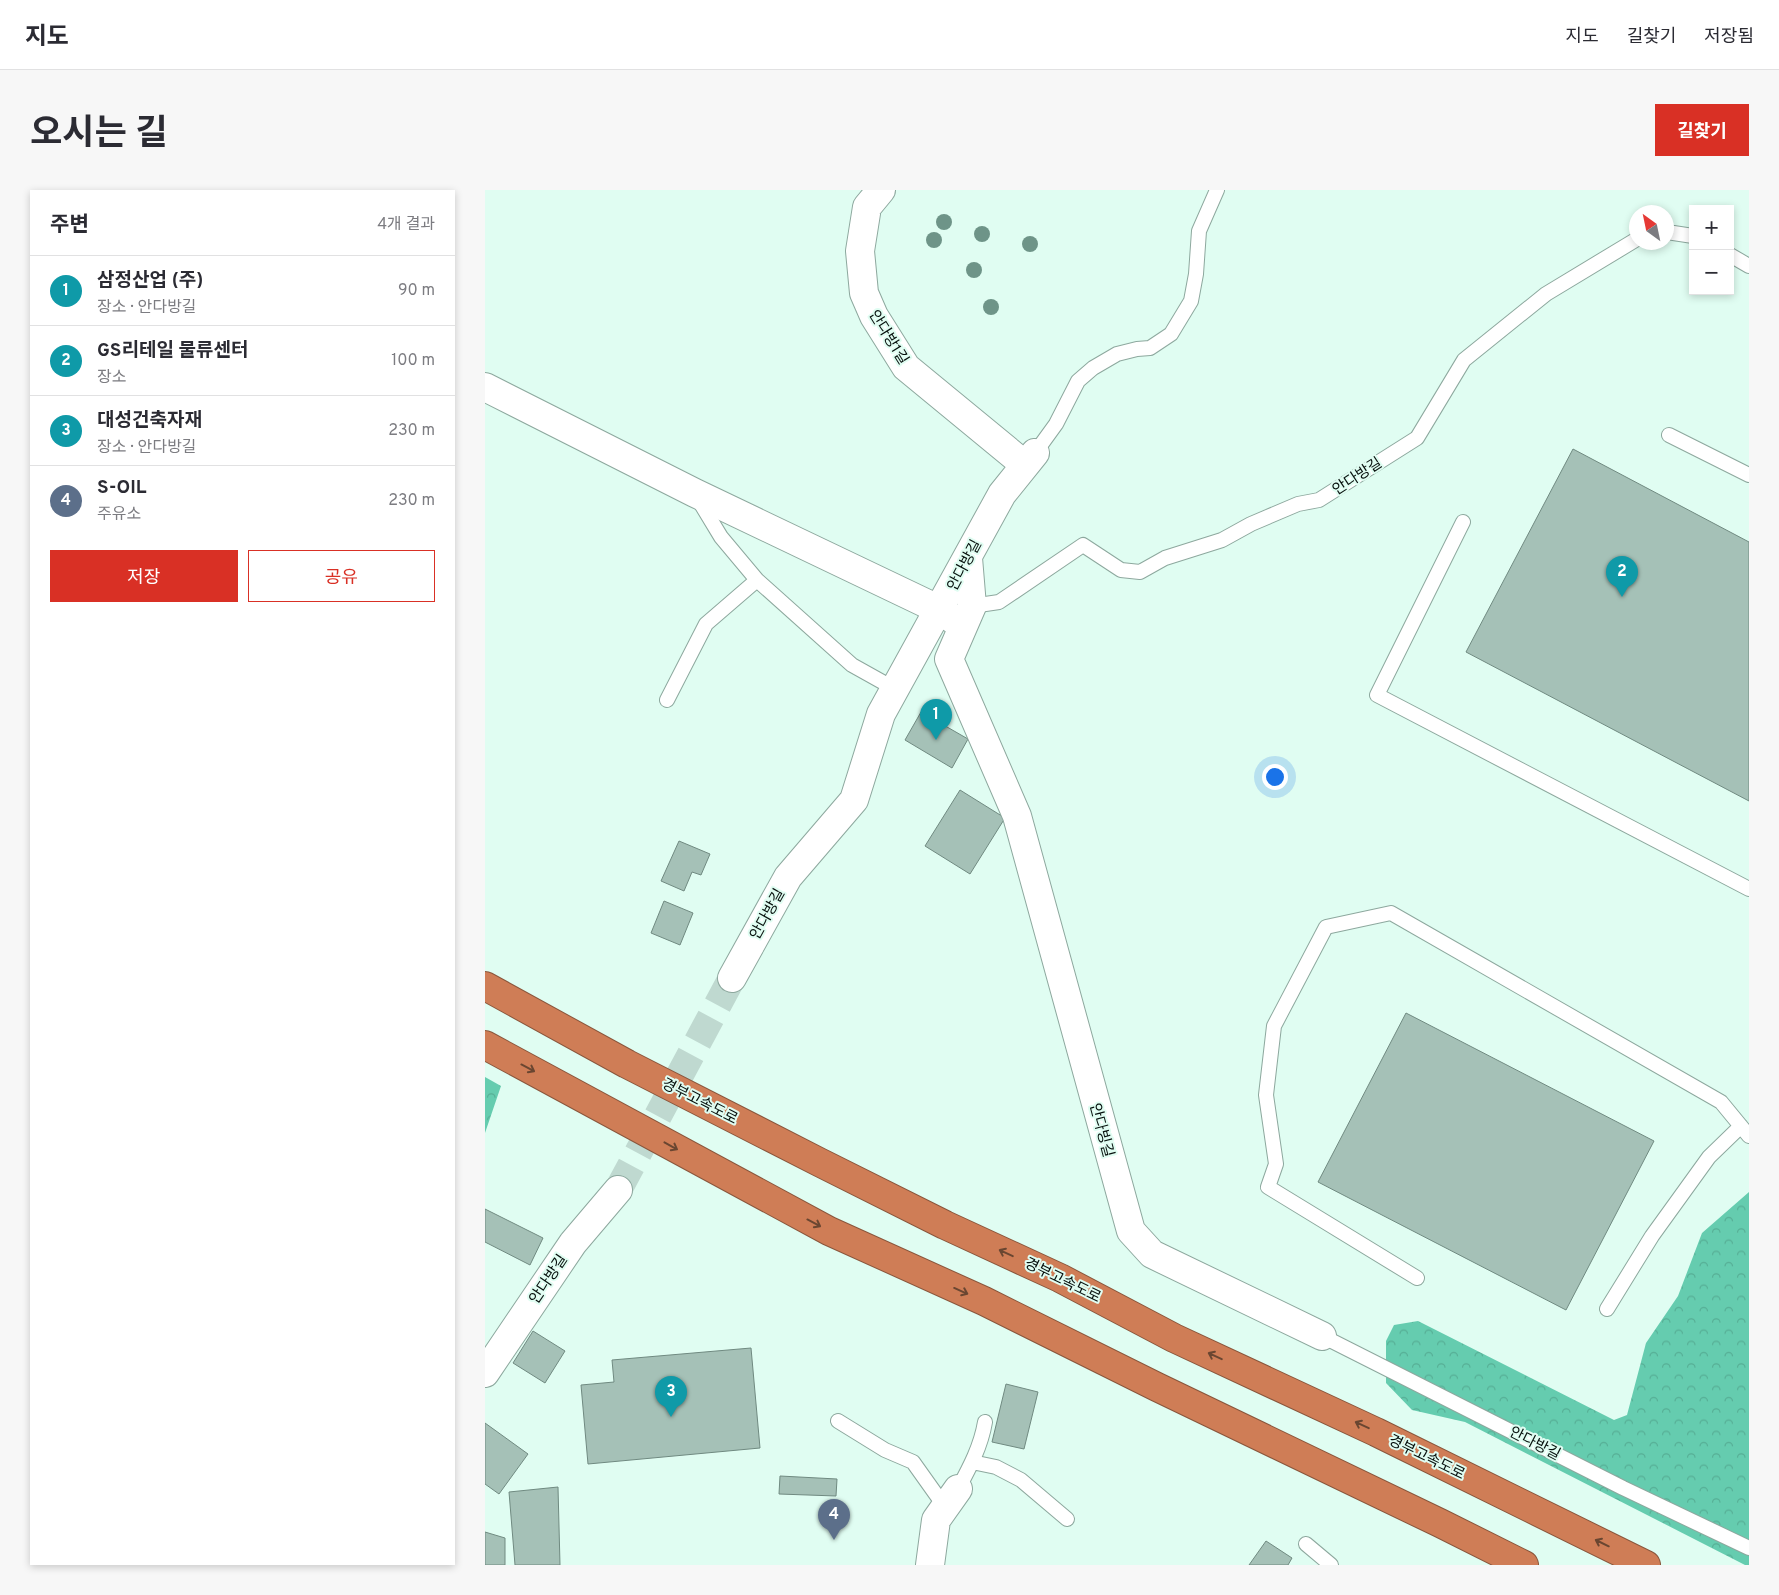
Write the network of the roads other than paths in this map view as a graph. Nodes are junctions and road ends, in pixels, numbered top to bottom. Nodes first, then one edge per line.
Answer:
1 (881, 190) edge
2 (1217, 190) edge
3 (1674, 233) edge
4 (1689, 235) edge
5 (1629, 244) edge
6 (1734, 257) edge
7 (1749, 266) edge
8 (485, 387) edge
9 (1669, 435) dead end
10 (1030, 459) junction
11 (1749, 475) edge
12 (695, 493) junction
13 (1463, 522) dead end
14 (968, 558) junction
15 (757, 580) junction
16 (940, 610) junction
17 (968, 616) junction
18 (917, 651) junction
19 (949, 659) junction
20 (895, 689) junction
21 (667, 700) dead end
22 (1749, 889) edge
23 (732, 978) tunnel mouth
24 (485, 986) edge
25 (485, 1045) edge
26 (1745, 1131) edge
27 (618, 1190) tunnel mouth
28 (1417, 1278) dead end
29 (1607, 1308) dead end
30 (1322, 1336) joint
31 (485, 1373) edge
32 (838, 1421) dead end
33 (985, 1422) dead end
34 (972, 1462) junction
35 (951, 1498) junction
36 (1067, 1519) dead end
37 (1306, 1544) dead end
38 (1749, 1548) edge
39 (930, 1565) edge
40 (1331, 1565) edge
41 (1524, 1565) edge
42 (1645, 1565) edge

1 - 10 street, 안다방1길
2 - 10 lane, 안다방길
3 - 4 lane
5 - 17 lane, 안다방길
6 - 7 lane
8 - 12 street
9 - 11 lane
10 - 14 street, 안다방길
12 - 15 lane
12 - 16 street
13 - 22 lane
14 - 16 street, 안다방길
14 - 17 street
15 - 20 lane
15 - 21 lane
16 - 17 street
16 - 18 street, 안다방길
17 - 19 street
18 - 19 street
18 - 20 street, 안다방길
19 - 30 street, 안다빙길
20 - 23 street, 안다방길
42 -> 24 highway, 경부고속도로
25 -> 41 highway
26 - 28 lane
26 - 29 lane
27 - 31 street, 안다방길
30 - 38 lane, 안다방길
32 - 35 lane
33 - 34 lane
34 - 35 lane
34 - 36 lane
35 - 39 street
37 - 40 lane

